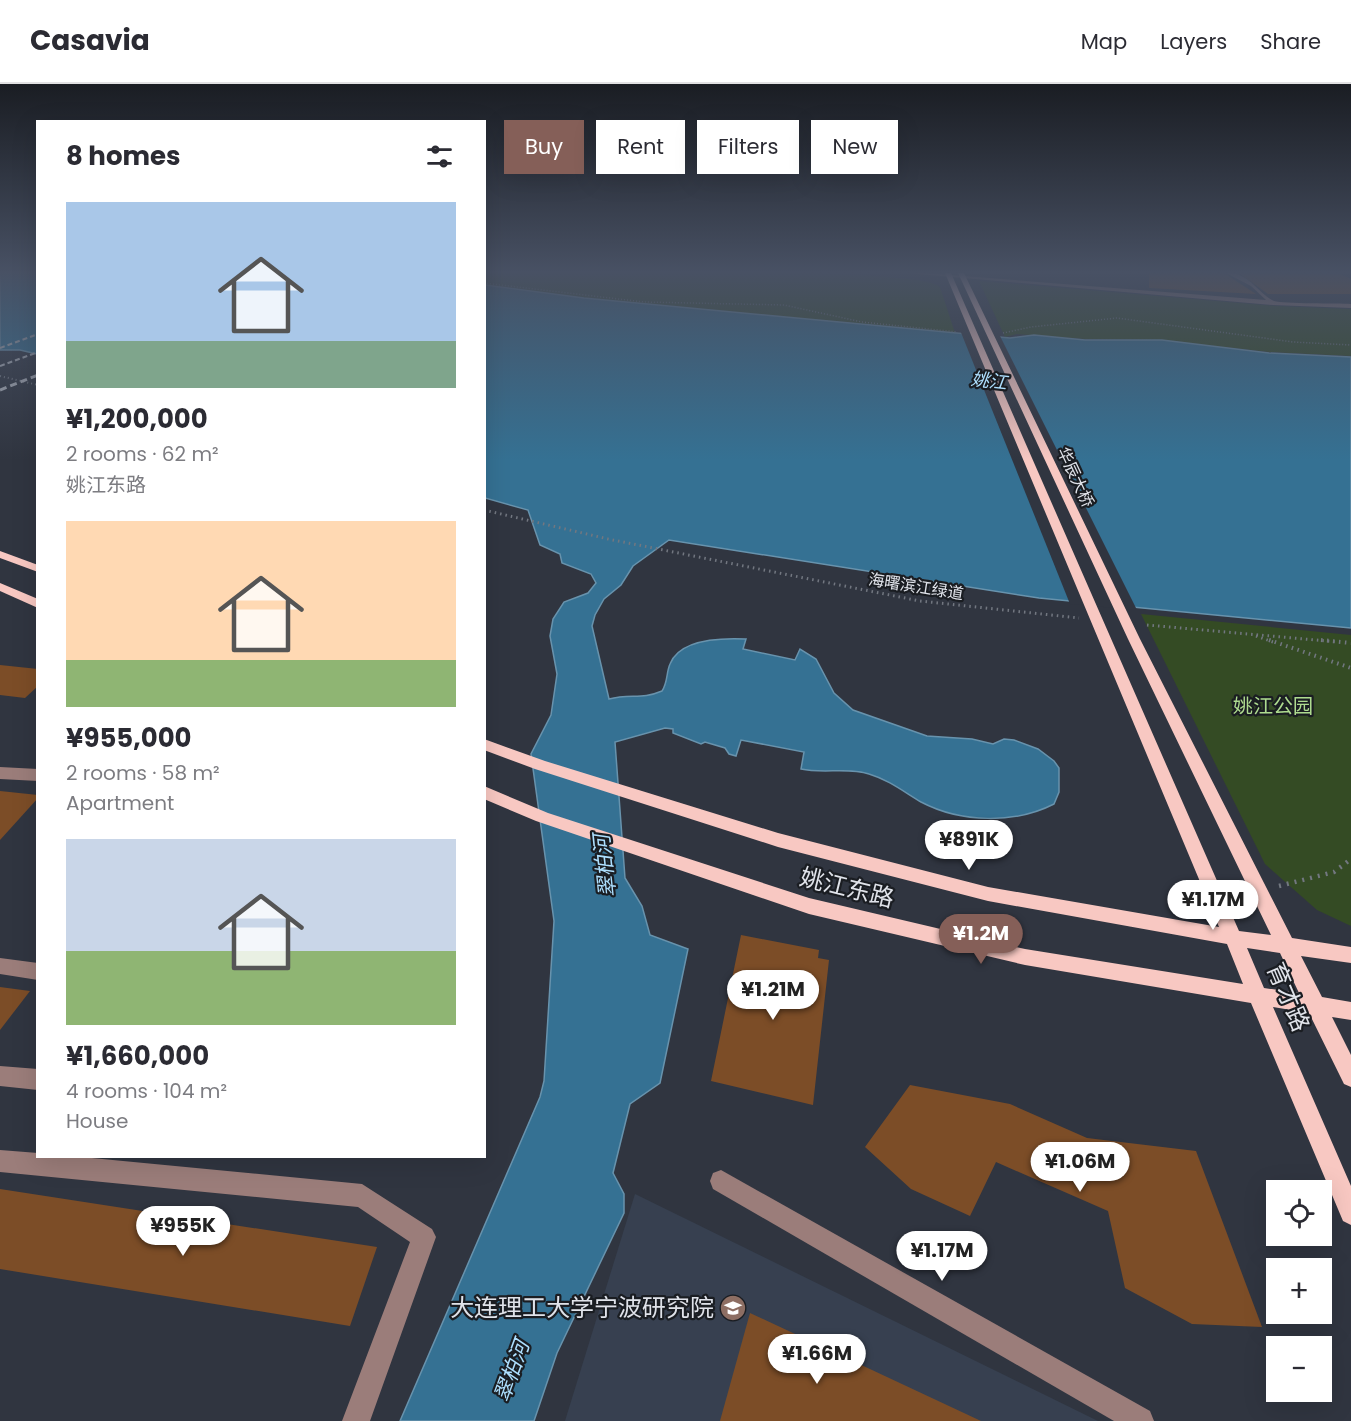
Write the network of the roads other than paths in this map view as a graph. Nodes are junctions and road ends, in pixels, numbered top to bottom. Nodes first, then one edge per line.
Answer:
1 (978, 335) edge
2 (994, 335) edge
3 (0, 554) edge
4 (36, 568) edge
5 (0, 587) edge
6 (36, 603) edge
7 (1137, 631) joint
8 (1106, 636) joint
9 (486, 745) edge
10 (0, 773) edge
11 (36, 775) edge
12 (486, 793) edge
13 (1235, 938) junction
14 (1288, 945) junction
15 (1351, 955) edge
16 (0, 966) edge
17 (36, 972) edge
18 (1260, 996) junction
19 (1318, 1006) junction
20 (1351, 1011) edge
21 (0, 1076) edge
22 (1351, 1077) edge
23 (36, 1080) edge
24 (0, 1161) edge
25 (721, 1181) dead end
26 (1351, 1213) edge
27 (356, 1421) edge
28 (1140, 1421) edge

1 - 8 main road, 华辰大桥
2 - 7 main road, 华辰大桥
3 - 4 main road
5 - 6 main road
7 - 14 main road, 育才路
8 - 13 main road, 育才路
9 - 13 main road, 姚江东路
10 - 11 street
12 - 18 main road, 姚江东路
13 - 14 main road, 姚江东路
13 - 18 main road, 育才路
14 - 15 main road, 姚江东路
14 - 19 main road, 育才路
16 - 17 street
18 - 19 main road, 姚江东路
18 - 26 main road, 育才路
19 - 20 main road, 姚江东路
19 - 22 main road, 育才路
21 - 23 street
24 - 27 street
25 - 28 street

